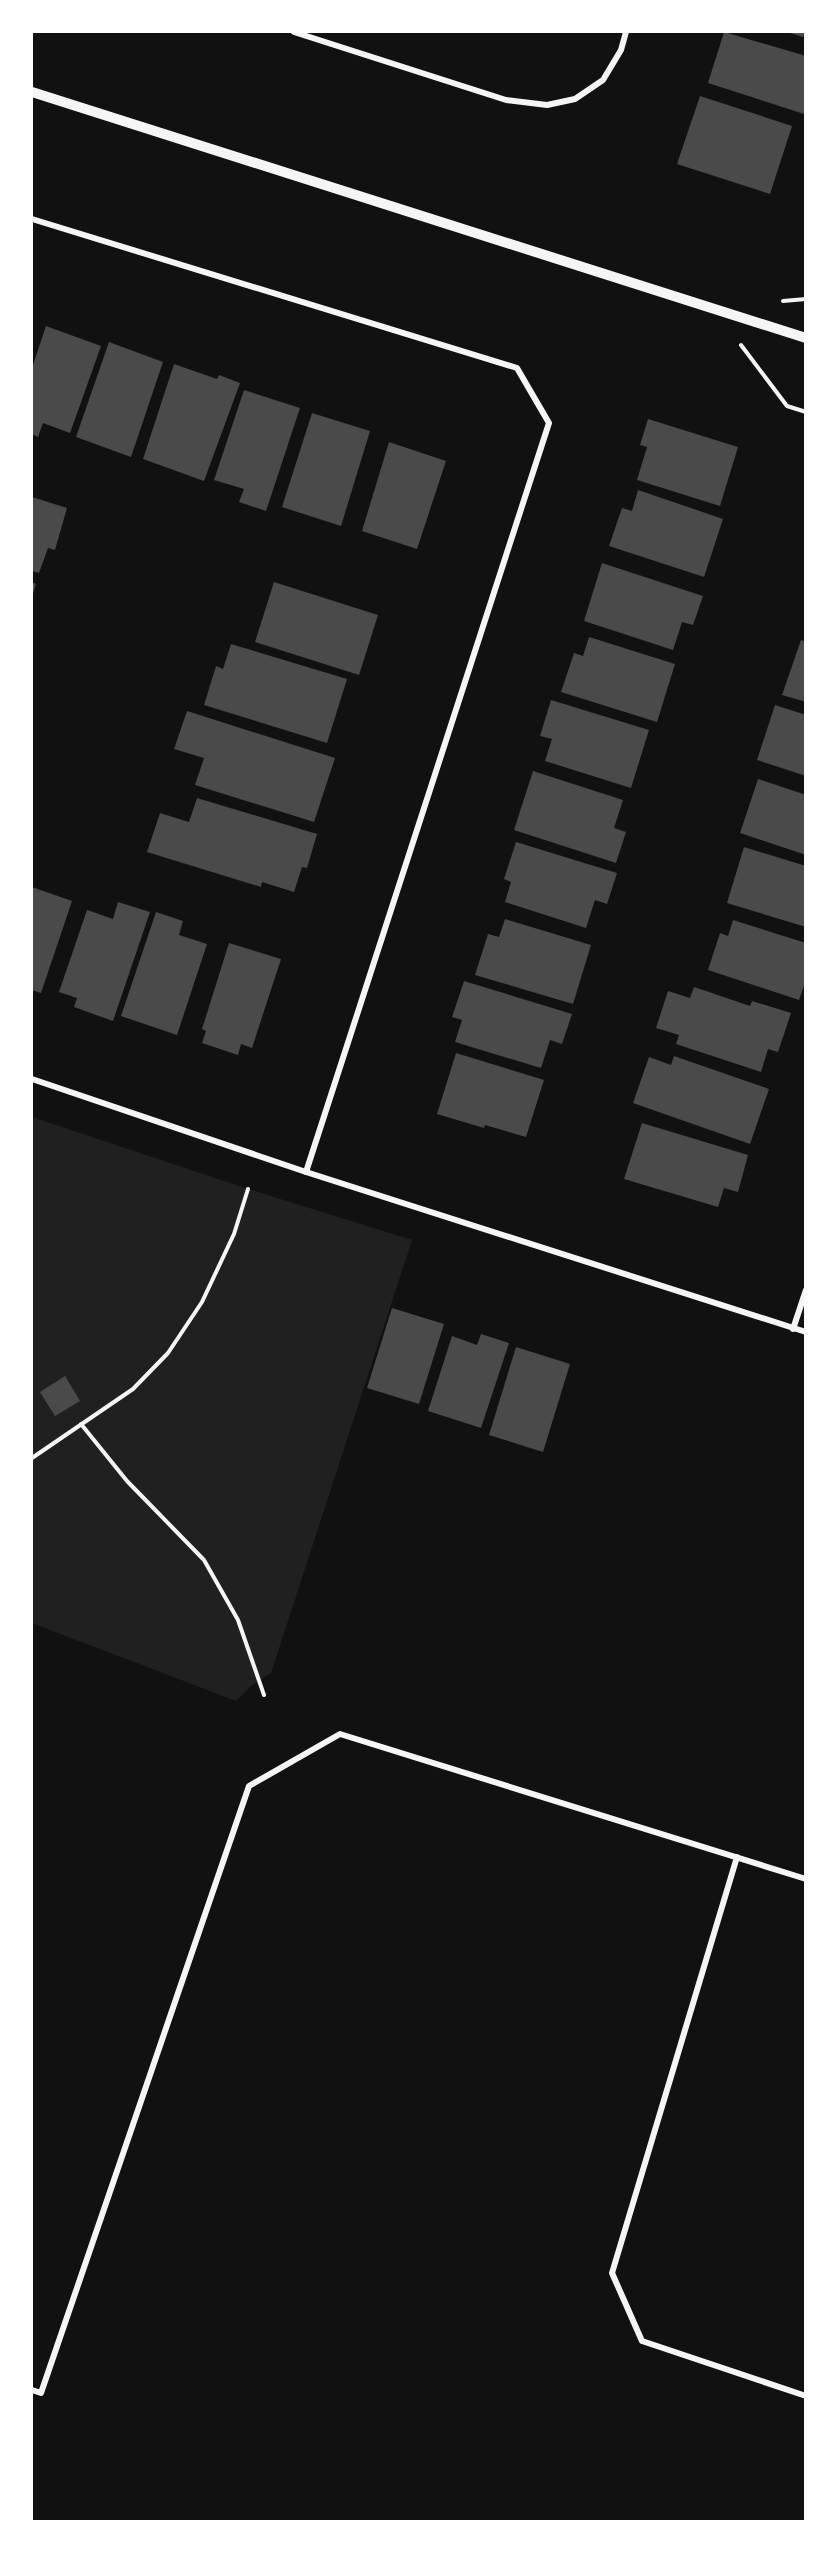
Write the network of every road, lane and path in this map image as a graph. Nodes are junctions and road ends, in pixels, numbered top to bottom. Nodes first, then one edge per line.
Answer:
1 (294, 32) edge
2 (626, 32) edge
3 (32, 92) edge
4 (32, 219) edge
5 (806, 338) edge
6 (740, 344) dead end
7 (806, 412) edge
8 (32, 1079) edge
9 (306, 1172) junction
10 (248, 1189) dead end
11 (806, 1290) edge
12 (793, 1329) junction
13 (806, 1332) edge
14 (81, 1424) junction
15 (32, 1458) edge
16 (264, 1695) dead end
17 (737, 1857) junction
18 (806, 1879) edge
19 (32, 2390) edge
20 (806, 2396) edge

1 - 2 street
3 - 5 street
4 - 9 street
6 - 7 path
8 - 9 street
9 - 12 street
10 - 14 path
11 - 12 street
12 - 13 street
14 - 15 path
14 - 16 path
17 - 18 street
17 - 19 street
17 - 20 street

